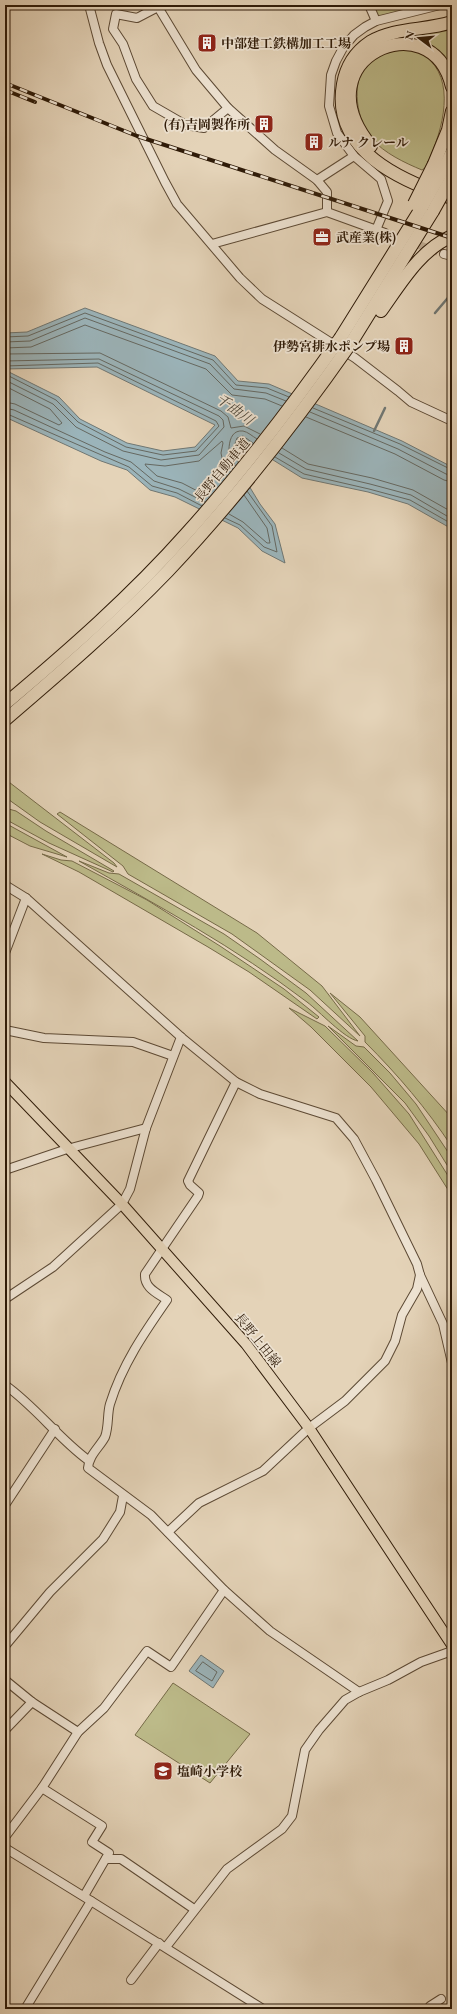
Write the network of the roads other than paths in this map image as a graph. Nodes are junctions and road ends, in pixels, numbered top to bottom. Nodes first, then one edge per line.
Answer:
1 (89, 5) edge
2 (369, 5) edge
3 (440, 5) edge
4 (160, 6) edge
5 (376, 21) junction
6 (452, 22) edge
7 (452, 87) edge
8 (228, 108) junction
9 (452, 111) edge
10 (452, 152) edge
11 (354, 156) junction
12 (439, 166) junction
13 (452, 177) edge
14 (317, 180) junction
15 (452, 190) edge
16 (452, 198) edge
17 (423, 207) junction
18 (327, 212) junction
19 (376, 230) junction
20 (385, 233) tunnel mouth
21 (452, 236) edge
22 (212, 244) junction
23 (349, 342) junction
24 (452, 421) edge
25 (5, 704) edge
26 (5, 720) edge
27 (5, 885) edge
28 (26, 898) junction
29 (5, 953) edge
30 (5, 1030) edge
31 (181, 1037) junction
32 (173, 1056) junction
33 (5, 1082) edge
34 (236, 1082) junction
35 (146, 1128) junction
36 (67, 1149) junction
37 (5, 1170) edge
38 (122, 1204) junction
39 (162, 1250) junction
40 (420, 1275) junction
41 (5, 1299) edge
42 (452, 1363) edge
43 (5, 1385) edge
44 (309, 1428) junction
45 (55, 1430) junction
46 (88, 1460) junction
47 (123, 1496) junction
48 (5, 1505) edge
49 (168, 1532) junction
50 (224, 1590) junction
51 (452, 1645) edge
52 (5, 1646) edge
53 (452, 1651) edge
54 (5, 1680) edge
55 (359, 1692) junction
56 (32, 1702) junction
57 (5, 1730) edge
58 (78, 1732) junction
59 (42, 1788) junction
60 (5, 1837) edge
61 (5, 1848) edge
62 (106, 1859) junction
63 (87, 1899) junction
64 (194, 1909) junction
65 (162, 1945) junction
66 (131, 1980) dead end
67 (441, 1999) dead end
68 (25, 2009) edge
69 (263, 2009) edge
70 (428, 2009) edge

1 - 22 street
2 - 5 street
3 - 5 street
4 - 8 street
4 - 8 street
5 - 11 street
6 - 16 highway
7 - 15 highway
8 - 14 street
9 - 12 highway
10 - 12 highway, 長野自動車道
11 - 14 street
11 - 19 street
12 - 17 highway, 長野自動車道, bridge
13 - 17 highway, 長野自動車道, bridge
14 - 18 street
17 - 23 highway, 長野自動車道
17 - 23 highway, 長野自動車道
18 - 19 street
18 - 22 street
19 - 20 street
21 - 23 highway
22 - 24 street
23 - 25 highway, 長野自動車道, bridge
23 - 26 highway, 長野自動車道, bridge
27 - 28 street
28 - 29 street
28 - 31 street
30 - 32 street
31 - 32 street
31 - 34 street
32 - 35 street
33 - 36 main road, 長野上田線
34 - 39 street
34 - 40 street
35 - 36 street
35 - 38 street
36 - 37 street
36 - 38 main road, 長野上田線
38 - 39 main road, 長野上田線
38 - 41 street
39 - 44 main road, 長野上田線
39 - 46 street
40 - 42 street
40 - 44 street
43 - 45 street
44 - 49 street
44 - 51 main road, 長野上田線
45 - 46 street
45 - 48 street
46 - 47 street
47 - 49 street
47 - 52 street
49 - 50 street
50 - 55 street
50 - 58 street
53 - 55 street
54 - 56 street
55 - 64 street
56 - 57 street
56 - 58 street
58 - 59 street
59 - 60 street
59 - 62 street
61 - 63 street
62 - 63 street
62 - 64 street
63 - 65 street
63 - 68 street
64 - 65 street
65 - 66 street
65 - 69 street
67 - 70 street

